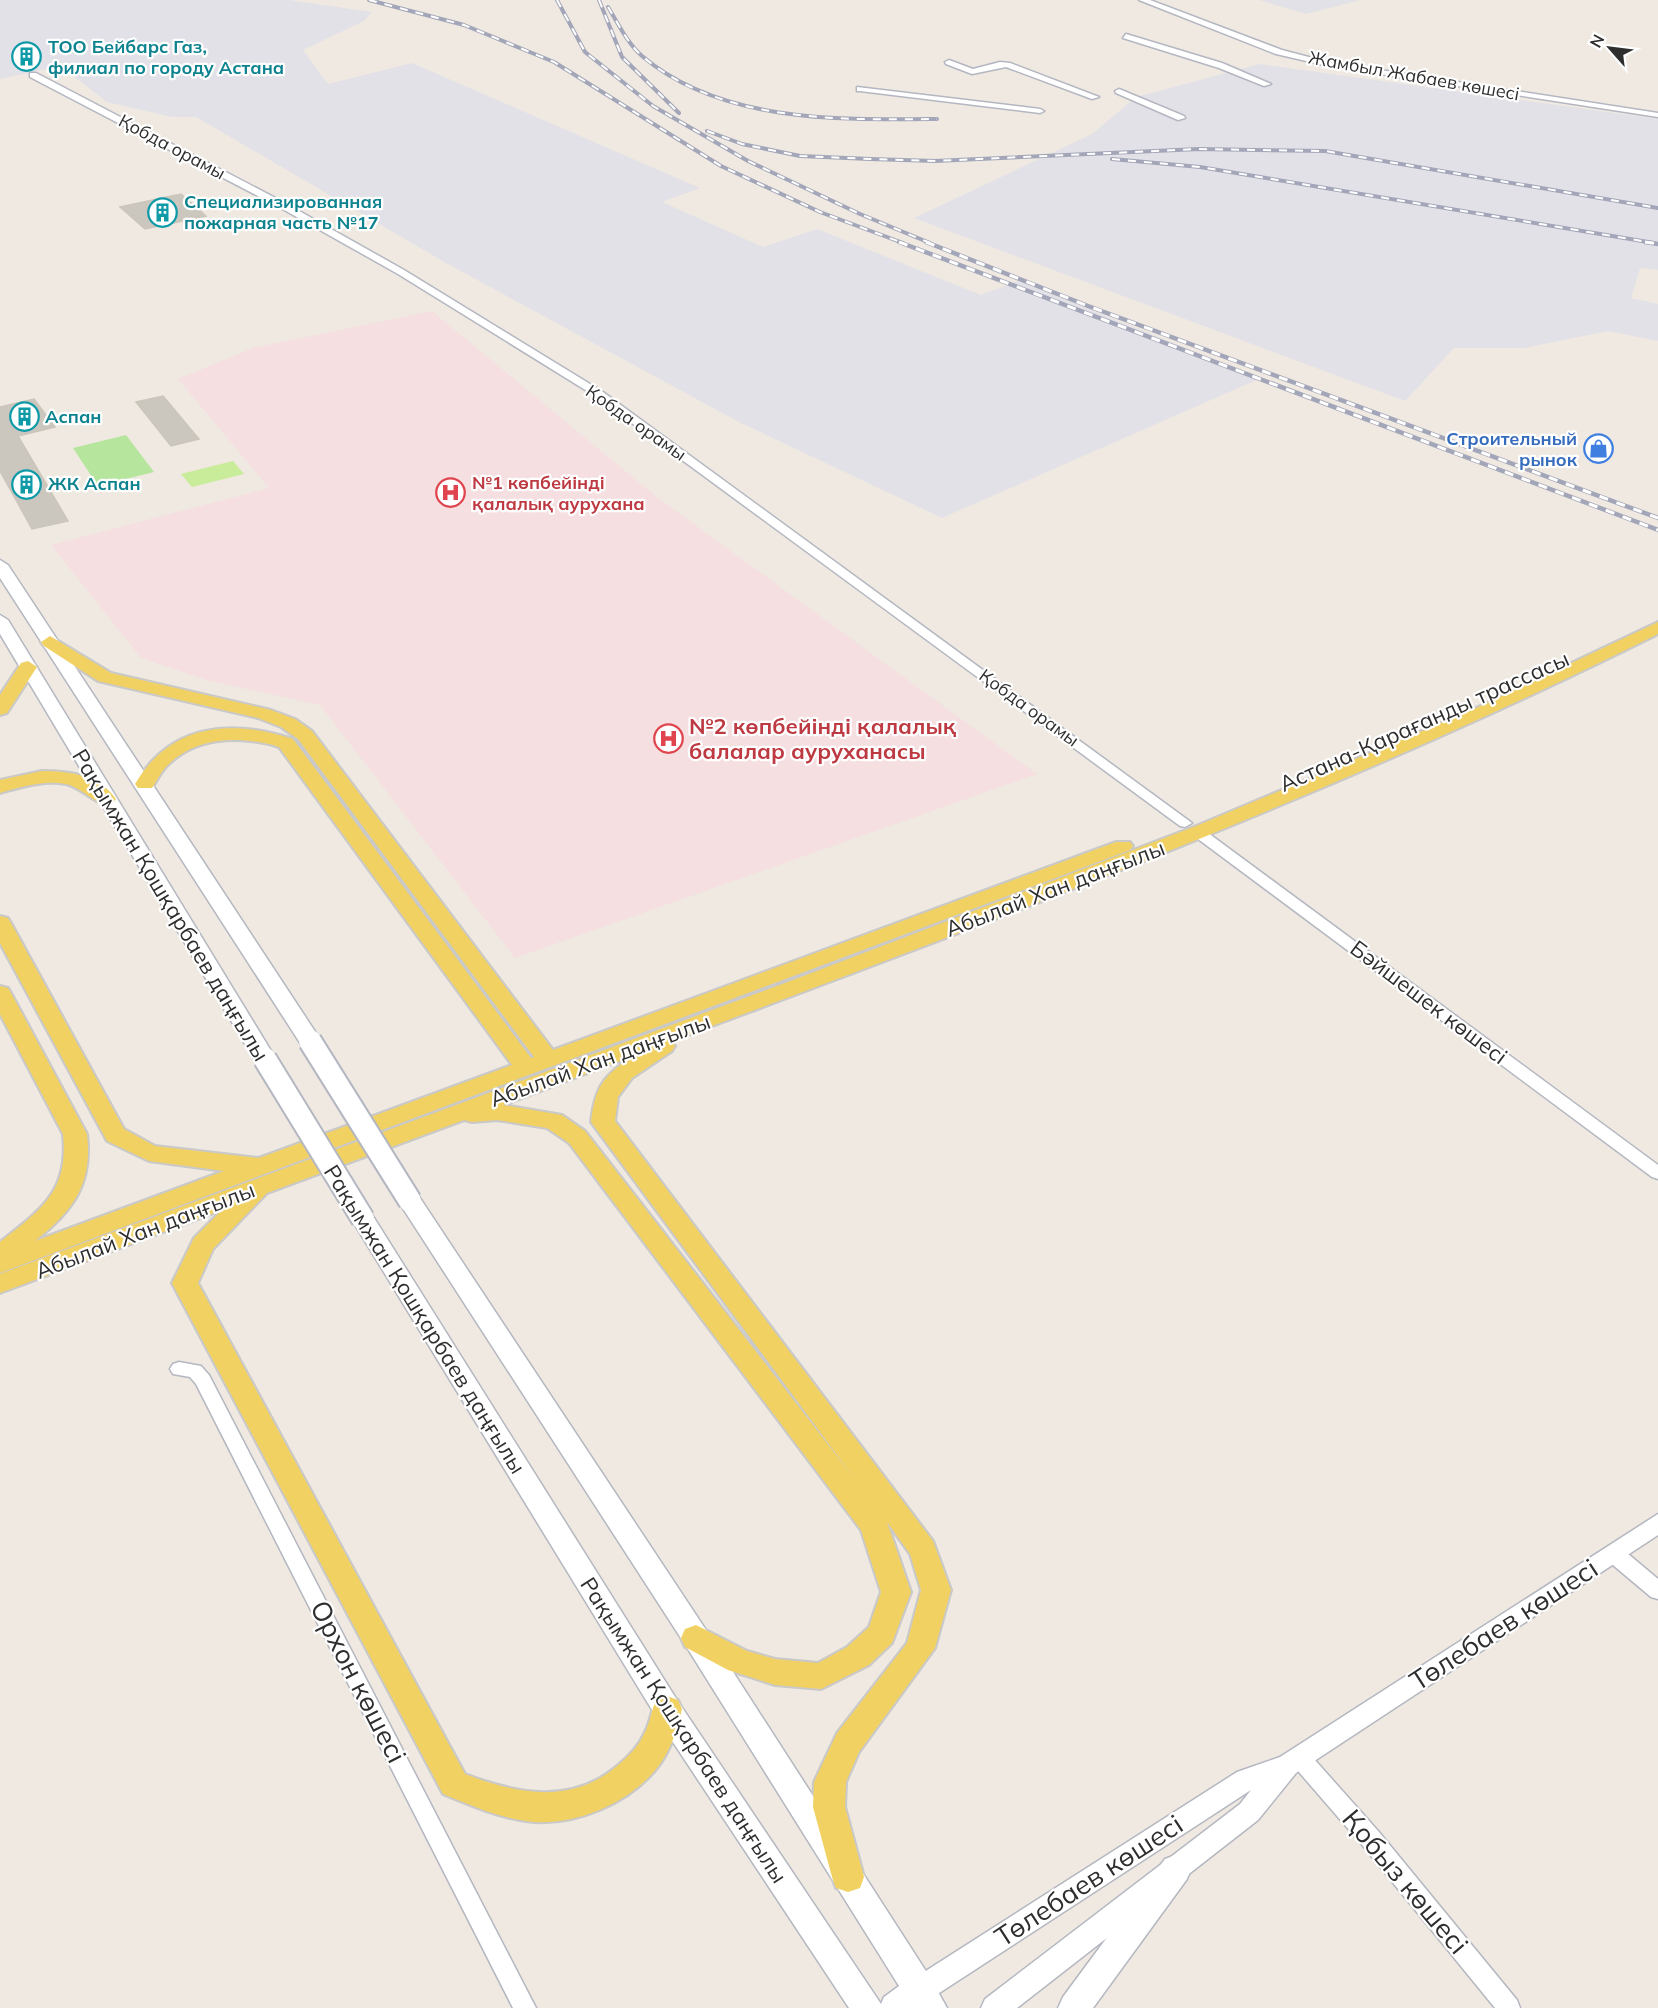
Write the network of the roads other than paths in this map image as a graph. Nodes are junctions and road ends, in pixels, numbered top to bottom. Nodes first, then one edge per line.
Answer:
1 (1143, 0) edge
2 (1126, 36) dead end
3 (949, 62) dead end
4 (33, 75) dead end
5 (1267, 84) dead end
6 (860, 89) dead end
7 (1119, 91) dead end
8 (1095, 97) dead end
9 (1040, 111) dead end
10 (1658, 115) edge
11 (1181, 118) dead end
12 (0, 565) edge
13 (1658, 610) edge
14 (0, 620) edge
15 (1658, 627) edge
16 (50, 642) junction
17 (28, 667) junction
18 (0, 709) edge
19 (145, 784) junction
20 (0, 787) edge
21 (106, 799) junction
22 (1192, 828) junction
23 (0, 923) edge
24 (0, 993) edge
25 (698, 1024) junction
26 (549, 1060) junction
27 (526, 1068) junction
28 (421, 1125) junction
29 (1658, 1173) edge
30 (262, 1175) junction
31 (0, 1255) edge
32 (0, 1264) edge
33 (0, 1284) edge
34 (180, 1369) dead end
35 (1658, 1523) edge
36 (1614, 1554) junction
37 (1658, 1591) edge
38 (696, 1638) junction
39 (667, 1709) junction
40 (1294, 1761) junction
41 (1176, 1869) junction
42 (848, 1877) junction
43 (915, 2002) edge
44 (525, 2008) edge
45 (867, 2008) edge
46 (995, 2008) edge
47 (1074, 2008) edge
48 (1509, 2008) edge

1 - 10 street, Жамбыл Жабаев көшесі
2 - 5 street
3 - 8 street
4 - 22 street, Қобда орамы
6 - 9 street
7 - 11 street
12 - 16 main road, Рақымжан Қошқарбаев даңғылы
13 - 22 main road, Астана-Қарағанды трассасы
14 - 17 main road, Рақымжан Қошқарбаев даңғылы
15 - 22 main road, Астана-Қарағанды трассасы
16 - 19 main road, Рақымжан Қошқарбаев даңғылы
16 - 26 main road
17 - 18 main road
17 - 21 main road, Рақымжан Қошқарбаев даңғылы
19 - 27 main road
19 - 38 main road, Рақымжан Қошқарбаев даңғылы, bridge
20 - 21 main road
21 - 39 main road, Рақымжан Қошқарбаев даңғылы, bridge
22 - 25 main road, Абылай Хан даңғылы
22 - 26 main road, Абылай Хан даңғылы
22 - 29 street, Бәйшешек көшесі
23 - 30 main road
24 - 31 main road
25 - 28 main road, Абылай Хан даңғылы
25 - 42 main road
26 - 27 main road, Абылай Хан даңғылы
27 - 30 main road, Абылай Хан даңғылы
28 - 30 main road, Абылай Хан даңғылы
28 - 38 main road
30 - 32 main road, Абылай Хан даңғылы
30 - 33 main road, Абылай Хан даңғылы
30 - 39 main road
34 - 44 street, Орхон көшесі
35 - 36 street, Төлебаев көшесі
36 - 37 street
36 - 40 street, Төлебаев көшесі
38 - 42 main road, Рақымжан Қошқарбаев даңғылы
39 - 45 main road, Рақымжан Қошқарбаев даңғылы
40 - 41 street, Төлебаев көшесі
40 - 43 street, Төлебаев көшесі
40 - 48 street, Қобыз көшесі
41 - 46 street, Төлебаев көшесі
41 - 47 main road
42 - 43 main road, Рақымжан Қошқарбаев даңғылы

